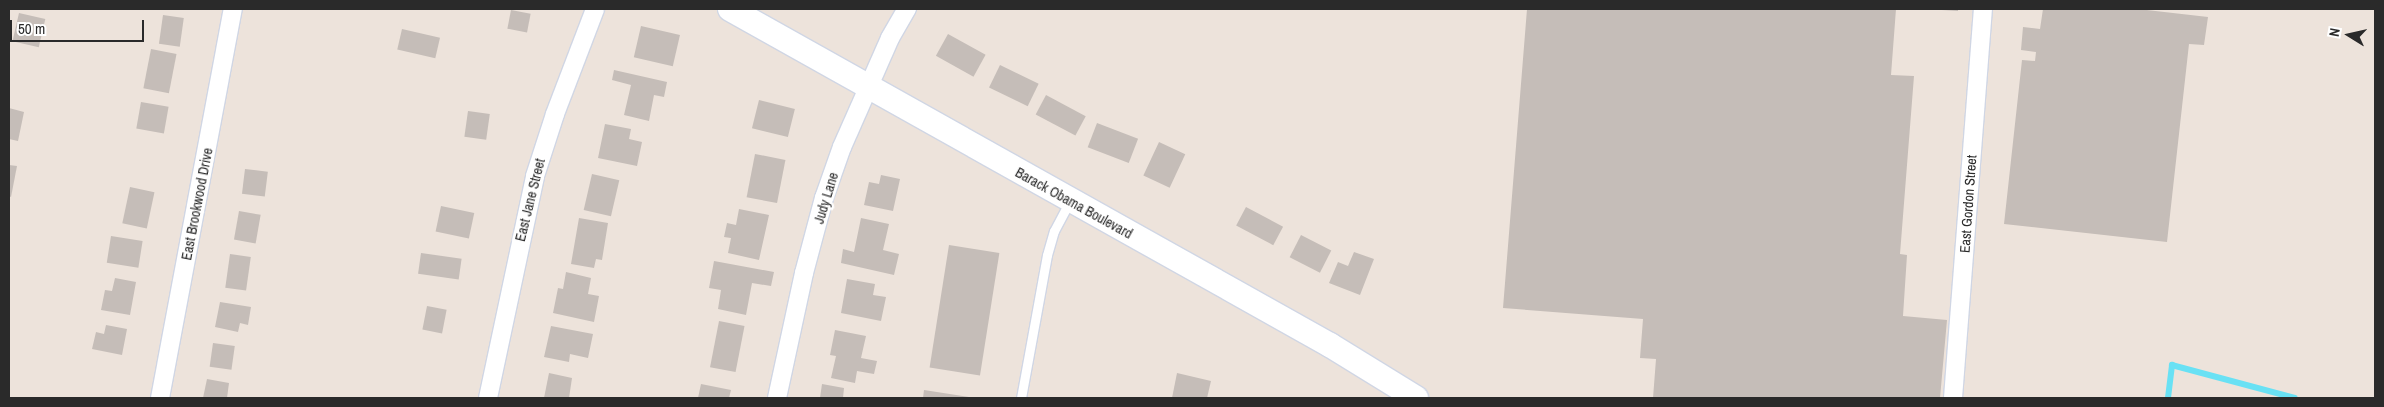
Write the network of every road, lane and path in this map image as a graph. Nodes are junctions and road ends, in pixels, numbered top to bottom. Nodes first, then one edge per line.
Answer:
1 (233, 9) edge
2 (595, 9) edge
3 (730, 9) edge
4 (907, 9) edge
5 (1984, 9) edge
6 (868, 88) junction
7 (1070, 201) junction
8 (160, 398) edge
9 (488, 398) edge
10 (777, 398) edge
11 (1021, 398) edge
12 (1416, 398) edge
13 (1953, 398) edge

1 - 8 street, East Brookwood Drive
2 - 9 street, East Jane Street
3 - 6 main road, Barack Obama Boulevard
4 - 6 street, Judy Lane
5 - 13 street, East Gordon Street
6 - 7 main road, Barack Obama Boulevard
6 - 10 street, Judy Lane
7 - 11 lane
7 - 12 main road, Barack Obama Boulevard

